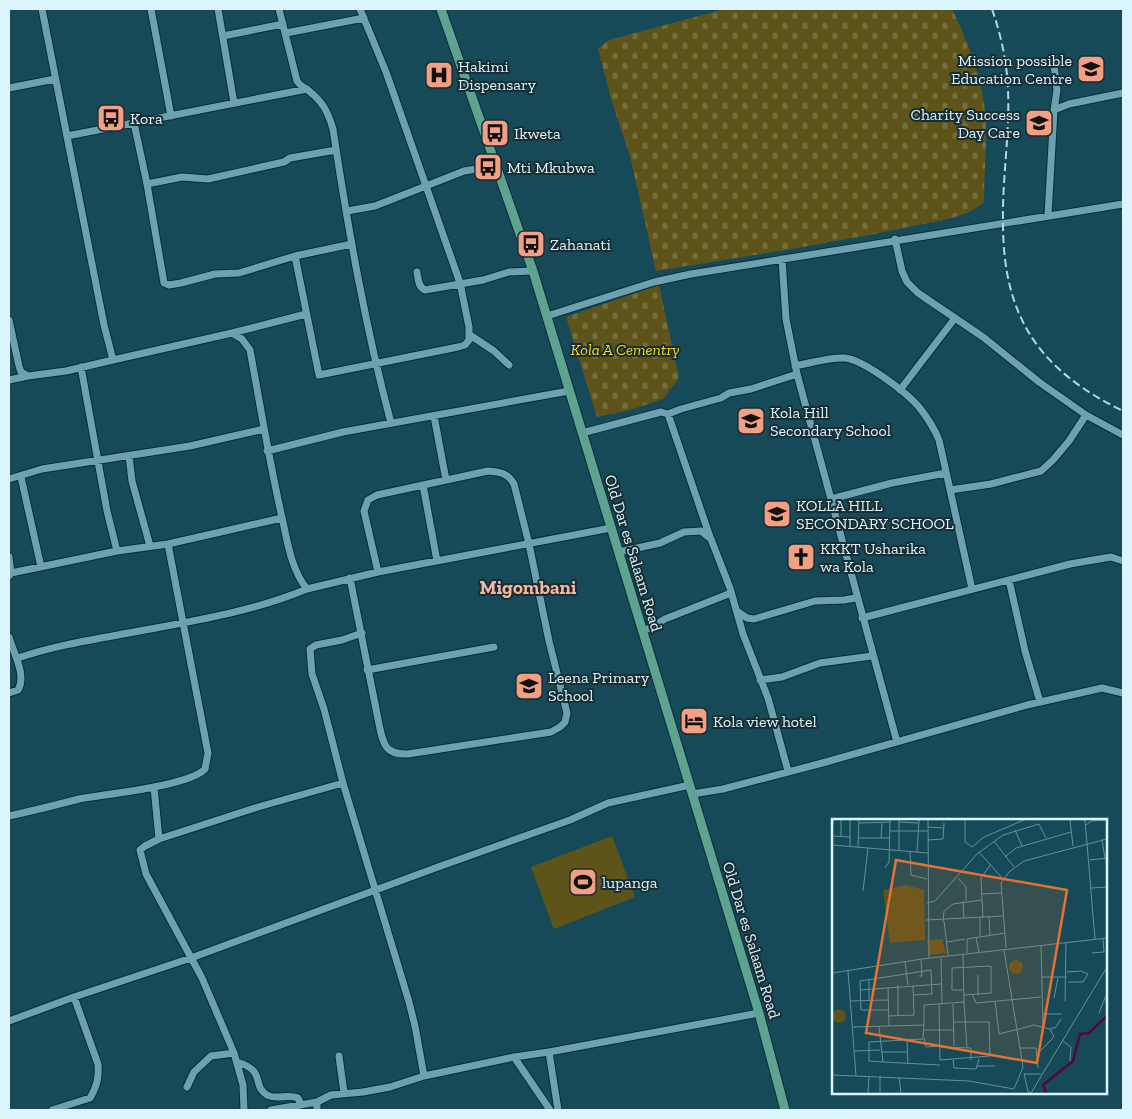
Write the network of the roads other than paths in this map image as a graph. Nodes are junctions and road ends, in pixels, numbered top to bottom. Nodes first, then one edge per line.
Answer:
1 (42, 9) edge
2 (152, 9) edge
3 (218, 9) edge
4 (279, 9) edge
5 (360, 9) edge
6 (441, 9) edge
7 (364, 18) junction
8 (283, 24) junction
9 (286, 32) junction
10 (223, 36) junction
11 (1053, 56) dead end
12 (55, 78) junction
13 (9, 88) edge
14 (307, 89) junction
15 (1057, 90) junction
16 (1123, 93) edge
17 (234, 103) junction
18 (1069, 104) junction
19 (1054, 110) junction
20 (171, 116) junction
21 (134, 123) junction
22 (68, 136) junction
23 (336, 150) junction
24 (496, 166) junction
25 (147, 184) junction
26 (426, 186) junction
27 (1123, 204) edge
28 (347, 211) junction
29 (1048, 215) junction
30 (895, 240) junction
31 (352, 244) junction
32 (294, 256) junction
33 (782, 259) junction
34 (533, 271) junction
35 (417, 272) dead end
36 (460, 283) junction
37 (306, 314) junction
38 (546, 316) junction
39 (955, 318) junction
40 (9, 320) edge
41 (232, 333) junction
42 (470, 335) junction
43 (113, 360) junction
44 (375, 364) junction
45 (509, 365) dead end
46 (81, 367) junction
47 (796, 370) junction
48 (28, 376) junction
49 (9, 380) edge
50 (900, 390) junction
51 (569, 391) junction
52 (668, 414) junction
53 (1086, 415) junction
54 (434, 416) junction
55 (392, 423) junction
56 (264, 429) junction
57 (582, 433) junction
58 (1123, 435) edge
59 (267, 451) junction
60 (129, 456) junction
61 (98, 460) junction
62 (946, 473) junction
63 (932, 475) junction
64 (21, 477) junction
65 (9, 480) edge
66 (446, 480) junction
67 (423, 485) junction
68 (950, 488) junction
69 (832, 499) junction
70 (282, 518) junction
71 (611, 528) junction
72 (711, 539) junction
73 (168, 544) junction
74 (529, 544) junction
75 (150, 546) junction
76 (117, 552) junction
77 (619, 552) junction
78 (9, 557) edge
79 (1123, 561) edge
80 (437, 562) junction
81 (41, 567) junction
82 (378, 572) junction
83 (10, 574) edge
84 (350, 578) junction
85 (1009, 580) junction
86 (306, 589) junction
87 (972, 589) junction
88 (731, 593) junction
89 (856, 598) junction
90 (738, 612) junction
91 (862, 618) junction
92 (184, 623) junction
93 (642, 630) junction
94 (362, 633) junction
95 (9, 637) edge
96 (494, 647) dead end
97 (872, 656) junction
98 (18, 658) junction
99 (367, 670) junction
100 (760, 680) junction
101 (9, 692) edge
102 (1123, 693) edge
103 (1040, 702) junction
104 (897, 742) junction
105 (788, 771) junction
106 (343, 784) junction
107 (154, 787) junction
108 (691, 790) junction
109 (9, 816) edge
110 (159, 839) junction
111 (375, 891) junction
112 (191, 958) junction
113 (74, 997) junction
114 (759, 1013) junction
115 (9, 1021) edge
116 (549, 1052) junction
117 (234, 1053) junction
118 (339, 1056) dead end
119 (514, 1057) junction
120 (237, 1062) junction
121 (424, 1076) junction
122 (187, 1087) dead end
123 (344, 1093) junction
124 (316, 1102) junction
125 (301, 1105) junction
126 (52, 1110) edge
127 (244, 1110) edge
128 (271, 1110) edge
129 (318, 1110) edge
130 (550, 1110) edge
131 (558, 1110) edge
132 (785, 1110) edge

1 - 12 street
2 - 20 street
3 - 10 street
4 - 8 street
5 - 7 street
6 - 24 main road, Old Dar es Salaam Road
7 - 9 street
7 - 26 street
8 - 9 street
8 - 10 street
9 - 14 street
10 - 17 street
11 - 15 street
12 - 13 street
12 - 22 street
14 - 17 street
14 - 23 street
15 - 18 street
15 - 19 street
16 - 18 street
17 - 20 street
18 - 19 street
19 - 29 street
20 - 21 street
21 - 22 street
21 - 25 street
22 - 43 street
23 - 25 street
23 - 28 street
24 - 26 street
24 - 34 main road, Old Dar es Salaam Road
25 - 32 street
26 - 28 street
26 - 36 street
27 - 29 street
28 - 31 street
29 - 30 street
30 - 33 street
30 - 39 street
31 - 32 street
31 - 44 street
32 - 37 street
33 - 38 street
33 - 47 street
34 - 36 street
34 - 38 main road, Old Dar es Salaam Road
35 - 36 street
36 - 42 street
37 - 41 street
37 - 44 street
38 - 51 main road, Old Dar es Salaam Road
39 - 50 street
39 - 53 street
40 - 48 street
41 - 43 street
41 - 56 street
42 - 44 street
42 - 45 street
43 - 46 street
44 - 55 street
46 - 48 street
46 - 61 street
47 - 50 street
47 - 52 street
47 - 69 street
48 - 49 street
50 - 62 street
51 - 54 street
51 - 57 main road, Old Dar es Salaam Road
52 - 57 street
52 - 72 street
53 - 58 street
53 - 68 street
54 - 55 street
54 - 66 street
55 - 59 street
56 - 59 street
56 - 60 street
57 - 71 main road, Old Dar es Salaam Road
59 - 70 street
60 - 61 street
60 - 75 street
61 - 64 street
61 - 76 street
62 - 63 street
62 - 68 street
63 - 68 street
63 - 69 street
64 - 65 street
64 - 81 street
66 - 67 street
66 - 74 street
67 - 80 street
67 - 82 street
68 - 87 street
69 - 89 street
70 - 73 street
70 - 86 street
71 - 74 street
71 - 77 main road, Old Dar es Salaam Road
72 - 77 street
72 - 88 street
73 - 75 street
73 - 92 street
74 - 80 street
74 - 99 street
75 - 76 street
76 - 81 street
77 - 93 main road, Old Dar es Salaam Road
78 - 83 street
79 - 85 street
80 - 82 street
81 - 83 street
82 - 84 street
84 - 86 street
84 - 94 street
85 - 87 street
85 - 103 street
86 - 92 street
87 - 91 street
88 - 90 street
88 - 93 street
89 - 90 street
89 - 91 street
90 - 100 street
91 - 97 street
92 - 98 street
92 - 107 street
93 - 108 main road, Old Dar es Salaam Road
94 - 99 street
94 - 106 street
95 - 98 street
96 - 99 street
97 - 100 street
97 - 104 street
98 - 101 street
100 - 105 street
102 - 103 street
103 - 104 street
104 - 105 street
105 - 108 street
106 - 110 street
106 - 111 street
107 - 109 street
107 - 110 street
108 - 111 street
108 - 114 main road, Old Dar es Salaam Road
110 - 112 street
111 - 112 street
111 - 121 street
112 - 113 street
112 - 117 street
113 - 115 street
113 - 126 street
114 - 116 street
114 - 132 main road, Old Dar es Salaam Road
116 - 119 street
116 - 131 street
117 - 120 street
117 - 122 street
118 - 123 street
119 - 121 street
119 - 130 street
120 - 125 street
120 - 127 street
121 - 123 street
123 - 124 street
124 - 125 street
124 - 129 street
125 - 128 street

